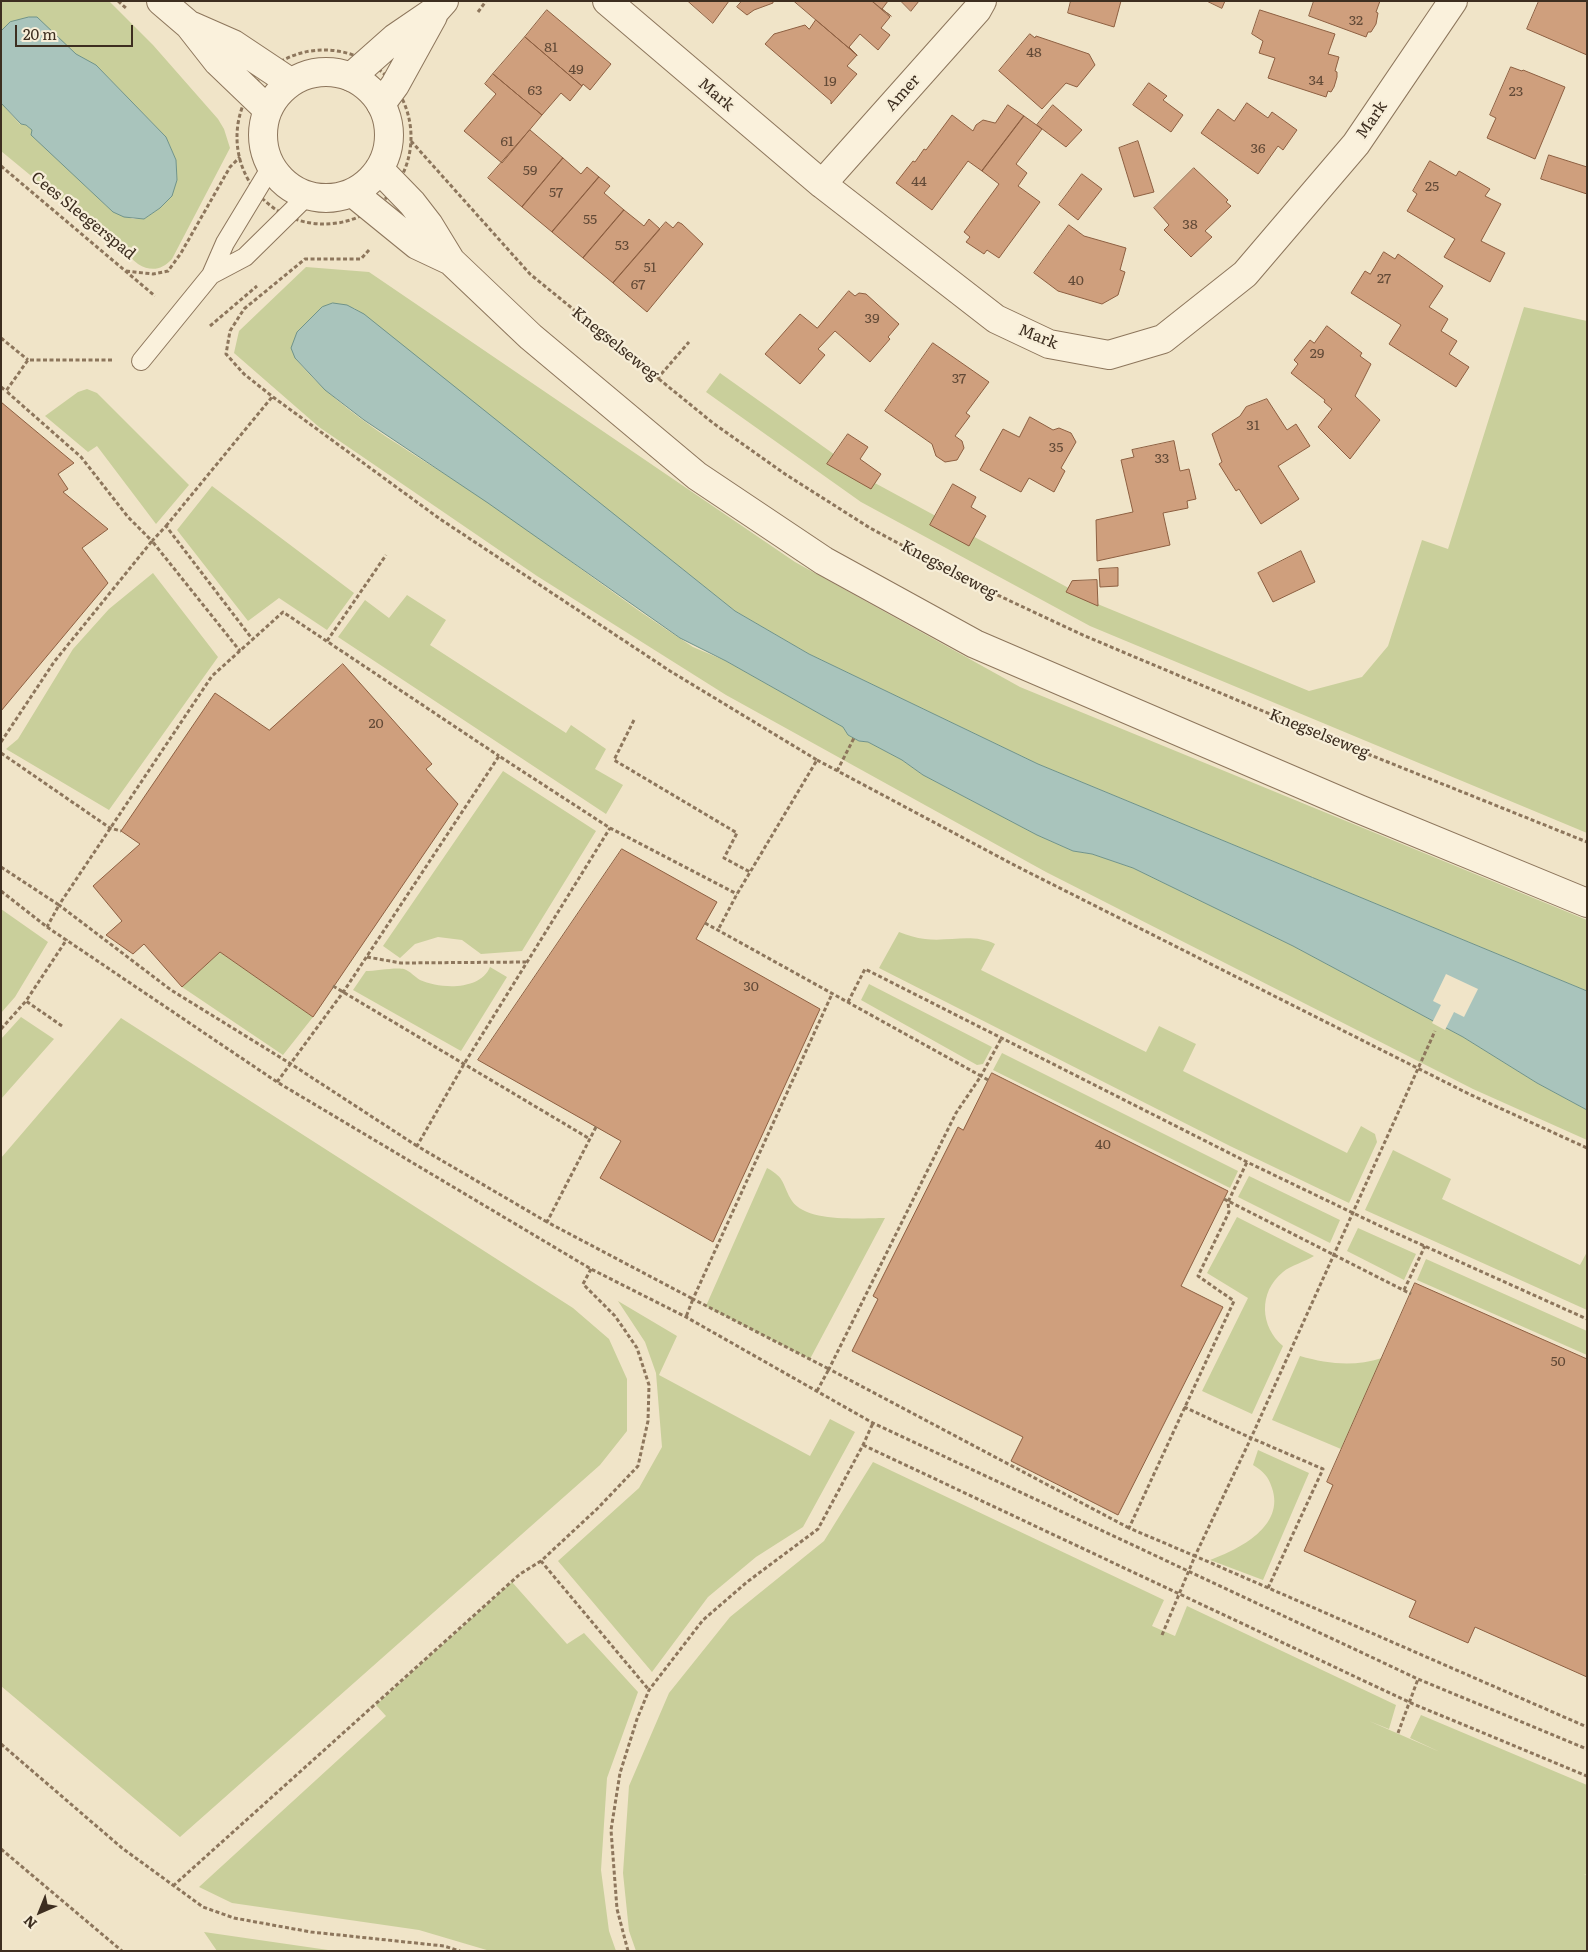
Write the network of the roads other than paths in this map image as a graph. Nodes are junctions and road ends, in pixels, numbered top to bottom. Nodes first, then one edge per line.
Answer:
1 (161, 1) edge
2 (607, 1) edge
3 (982, 1) edge
4 (1453, 1) edge
5 (440, 6) edge
6 (189, 25) junction
7 (281, 75) junction
8 (352, 77) junction
9 (258, 101) junction
10 (381, 104) junction
11 (271, 167) junction
12 (388, 178) junction
13 (822, 184) junction
14 (308, 196) junction
15 (363, 201) junction
16 (451, 261) junction
17 (211, 275) junction
18 (141, 361) road end
19 (1587, 903) edge

1 - 6 street
2 - 13 street, Mark
3 - 13 street, Amer
4 - 13 street, Mark
5 - 8 street
5 - 10 street
6 - 7 street
6 - 9 street
7 - 8 street
7 - 9 street
8 - 10 street
9 - 11 street
10 - 12 street
11 - 14 street
11 - 17 lane
12 - 15 street
12 - 16 street
14 - 15 street
14 - 17 lane
15 - 16 street
16 - 19 street
17 - 18 lane

